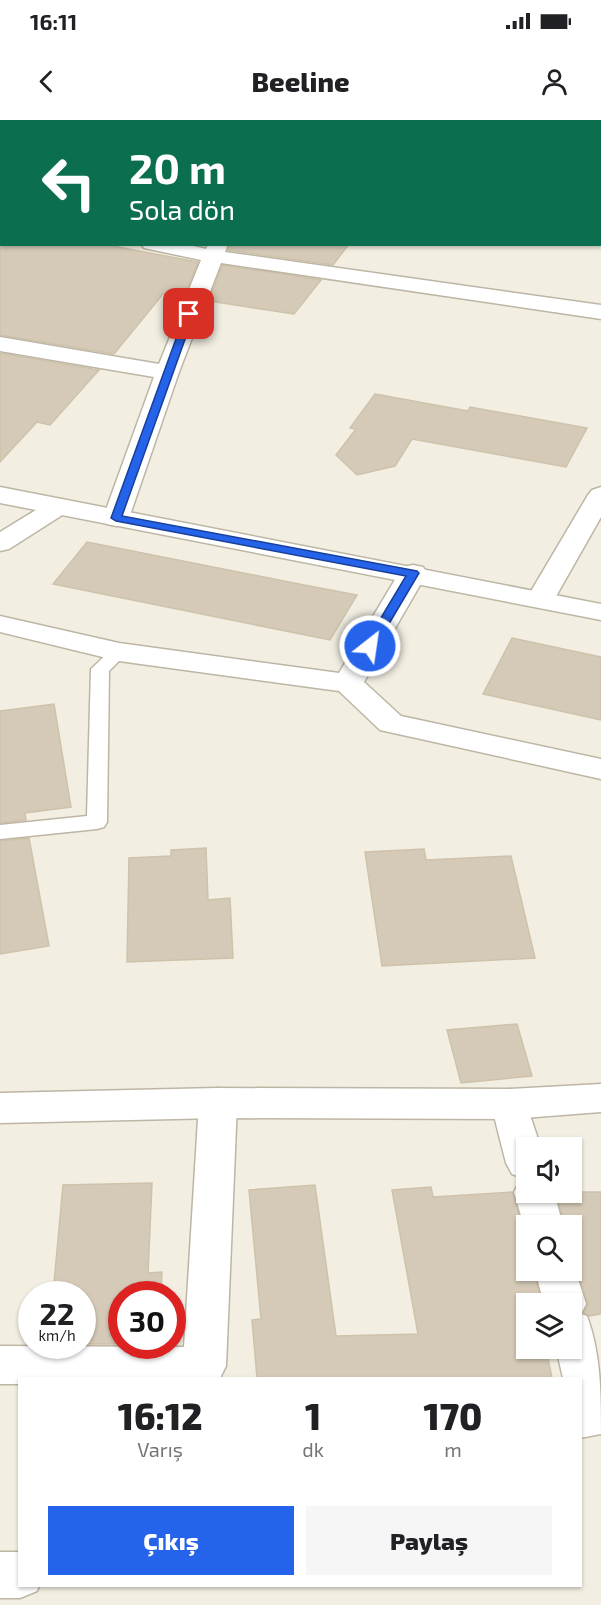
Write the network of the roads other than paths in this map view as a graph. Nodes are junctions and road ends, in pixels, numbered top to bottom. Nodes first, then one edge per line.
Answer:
1 (172, 246) edge
2 (215, 250) edge
3 (601, 312) edge
4 (0, 344) edge
5 (166, 372) junction
6 (0, 495) edge
7 (601, 495) edge
8 (58, 507) junction
9 (116, 518) junction
10 (0, 543) edge
11 (413, 573) junction
12 (541, 598) junction
13 (601, 612) edge
14 (0, 624) edge
15 (119, 652) junction
16 (348, 682) junction
17 (601, 770) edge
18 (0, 832) edge
19 (601, 1098) edge
20 (218, 1103) junction
21 (510, 1104) junction
22 (0, 1108) edge
23 (519, 1137) edge
24 (580, 1359) edge
25 (0, 1365) edge
26 (203, 1372) edge
27 (582, 1418) edge
28 (0, 1575) edge
29 (18, 1575) edge

1 - 2 street
2 - 3 street
2 - 5 street
4 - 5 street
5 - 9 street
6 - 8 street
7 - 12 street
8 - 9 street
8 - 10 street
9 - 11 street
11 - 12 street
11 - 16 street
12 - 13 street
14 - 15 street
15 - 16 street
15 - 18 lane
16 - 17 street
19 - 21 street
20 - 21 street
20 - 22 street
20 - 26 street
21 - 23 street
24 - 27 street
25 - 26 street
28 - 29 street

